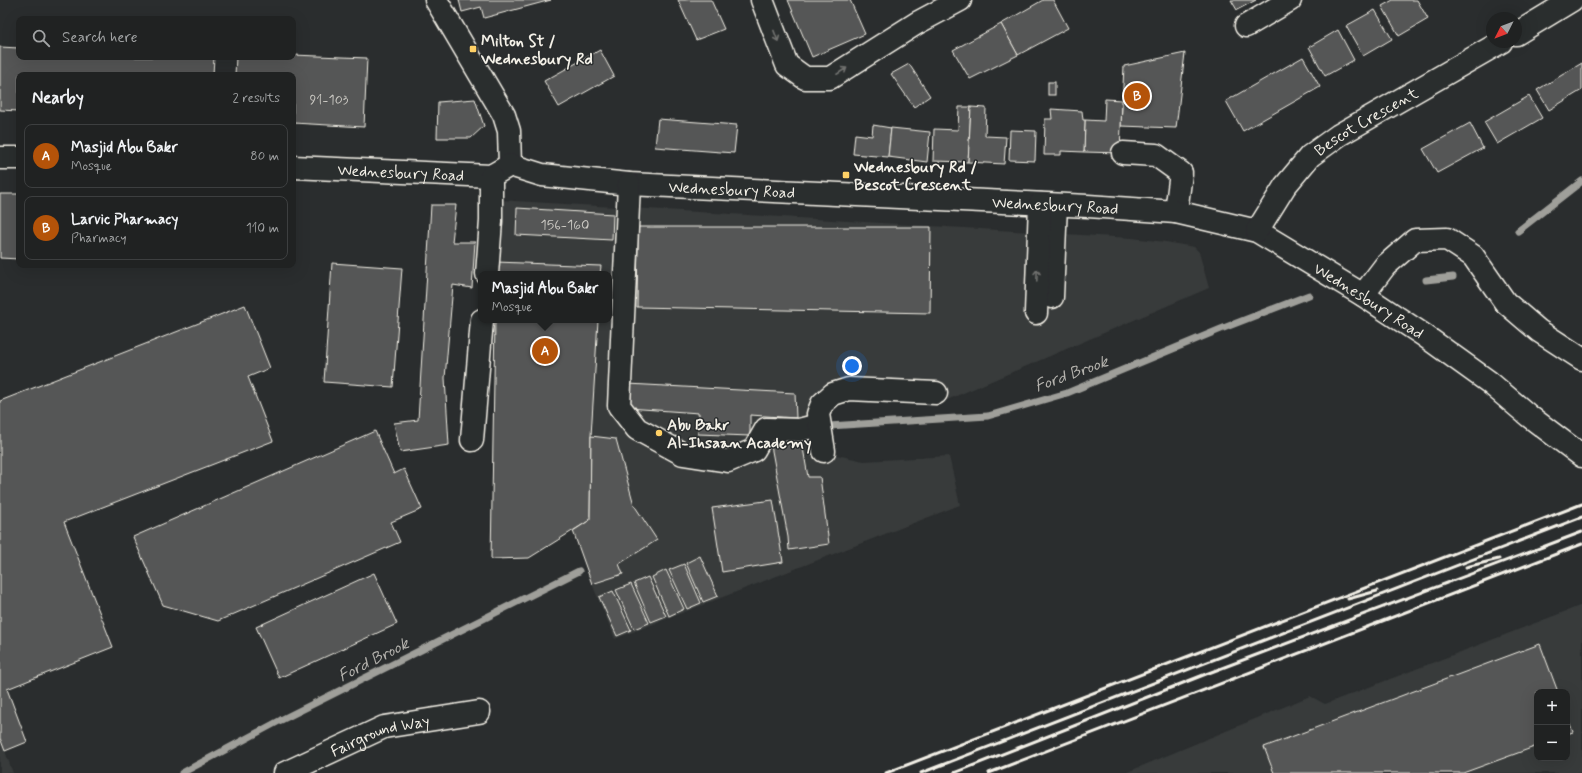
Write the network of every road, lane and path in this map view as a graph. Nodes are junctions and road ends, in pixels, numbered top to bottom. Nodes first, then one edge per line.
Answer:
1 (436, 0) edge
2 (762, 0) edge
3 (960, 0) edge
4 (1290, 0) edge
5 (1572, 0) edge
6 (1246, 26) dead end
7 (1522, 30) edge
8 (1491, 48) edge
9 (1123, 153) dead end
10 (0, 158) edge
11 (16, 158) edge
12 (510, 165) junction
13 (296, 167) edge
14 (492, 176) junction
15 (629, 184) junction
16 (1048, 204) junction
17 (1176, 212) junction
18 (1257, 231) junction
19 (487, 271) edge
20 (1363, 294) junction
21 (1043, 314) dead end
22 (482, 323) edge
23 (1582, 359) edge
24 (936, 393) dead end
25 (819, 425) junction
26 (472, 440) dead end
27 (824, 451) dead end
28 (1582, 456) edge
29 (480, 712) dead end
30 (286, 773) edge

1 - 12 street
2 -> 3 street
4 - 6 street
5 - 7 street
8 - 18 street, Bescot Crescent
9 - 17 street
10 - 11 street
12 - 14 street
12 - 15 street, Wednesbury Road
13 - 14 street, Wednesbury Road
14 - 19 street
15 - 16 street, Wednesbury Road
15 - 25 street
16 - 17 street, Wednesbury Road
16 - 21 street
17 - 18 street, Wednesbury Road
18 - 20 street, Wednesbury Road
20 - 23 street
20 - 28 street, Wednesbury Road
22 - 26 street
24 - 25 street
25 - 27 street
29 - 30 street, Fairground Way

